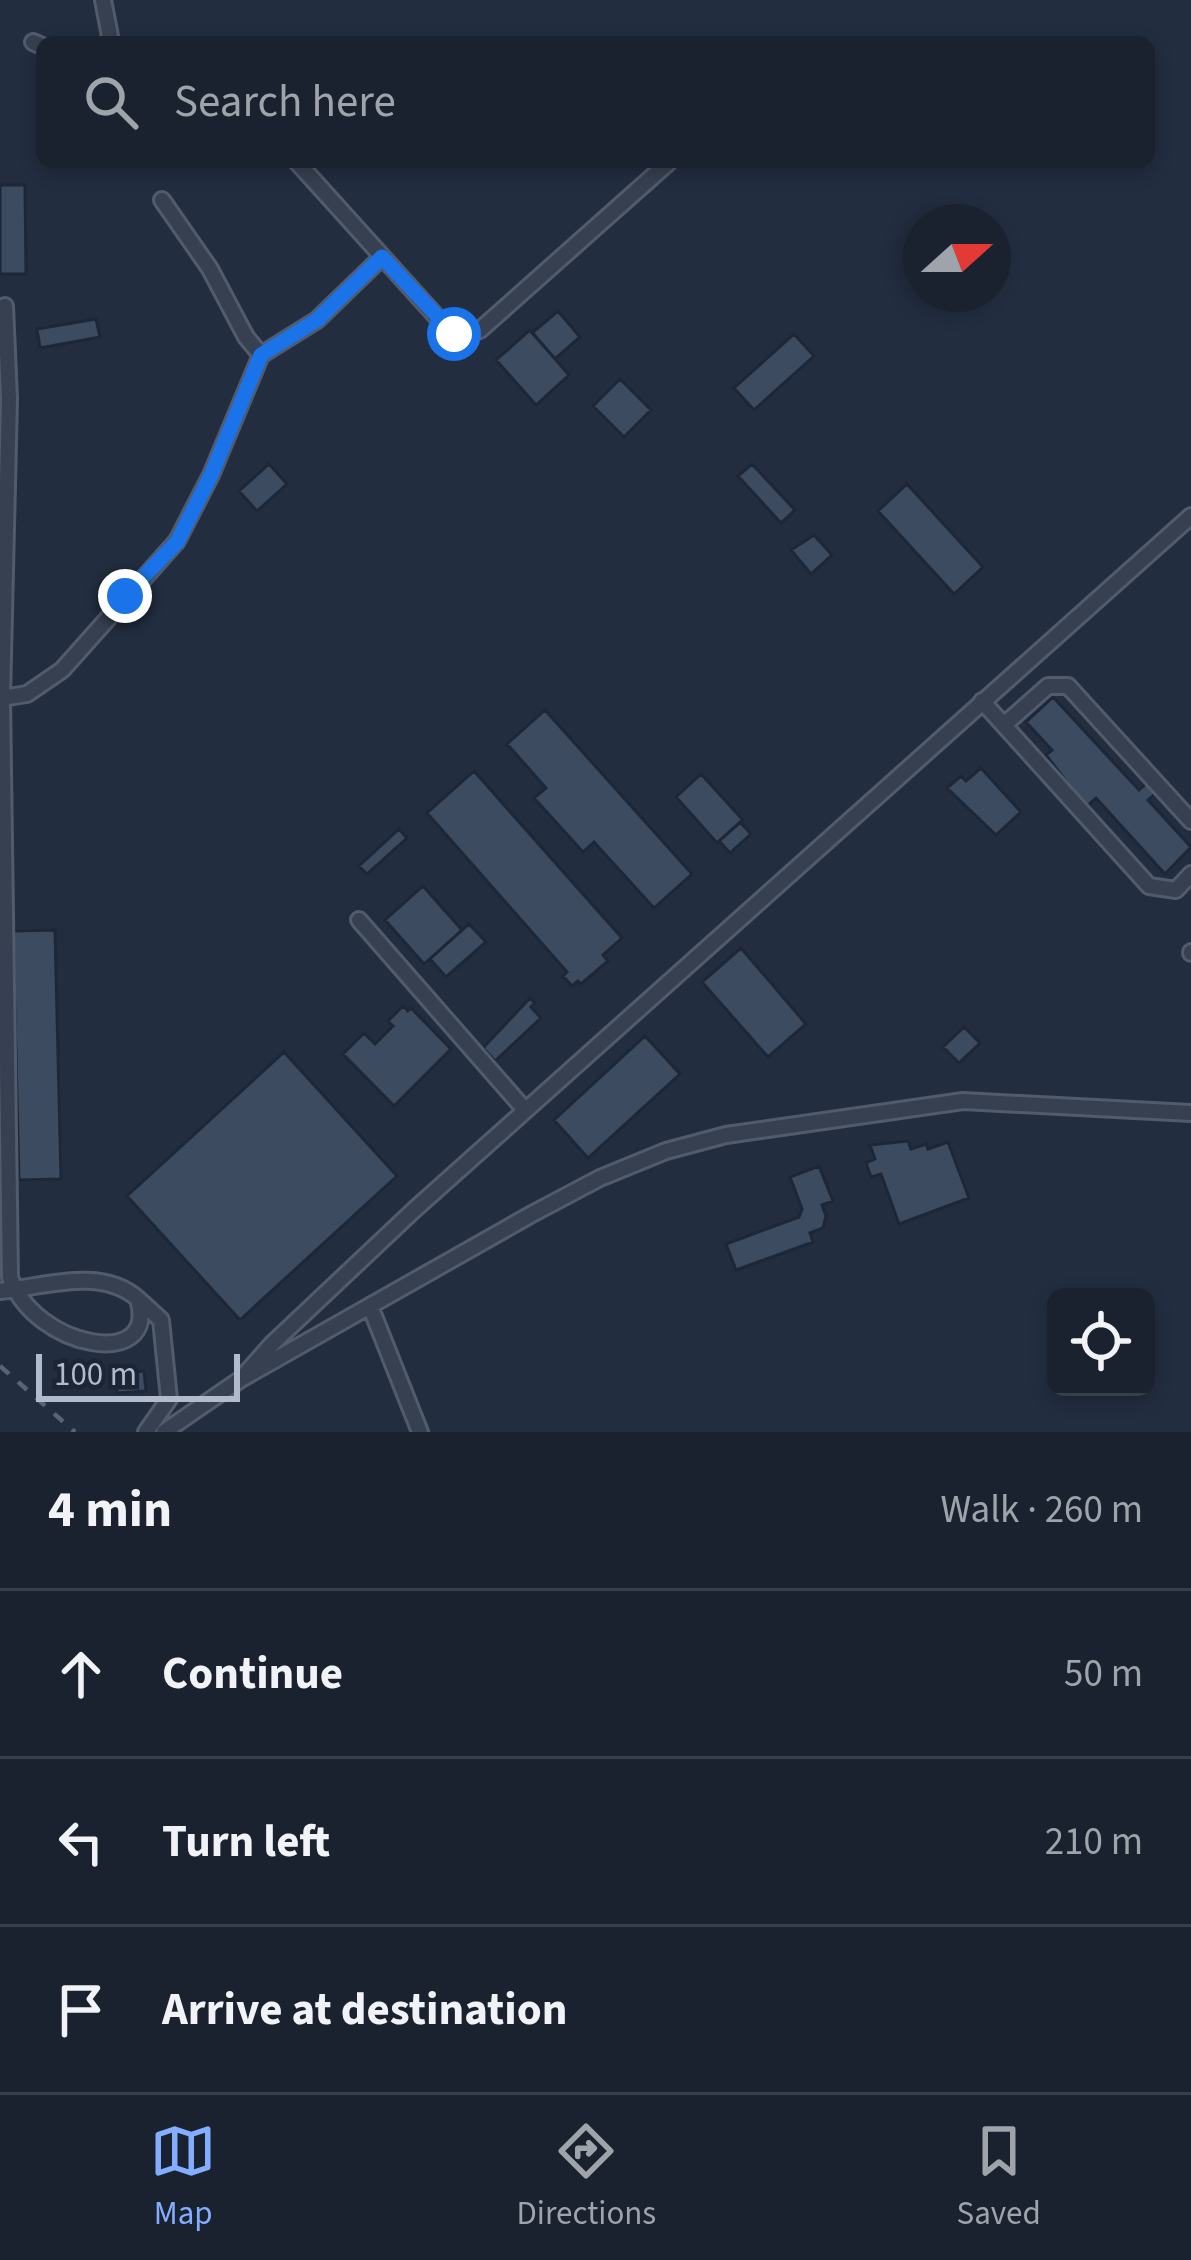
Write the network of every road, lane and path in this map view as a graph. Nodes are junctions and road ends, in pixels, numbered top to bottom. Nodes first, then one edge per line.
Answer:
1 (103, 0) edge
2 (110, 36) edge
3 (302, 168) edge
4 (662, 168) edge
5 (162, 200) dead end
6 (382, 257) junction
7 (5, 306) dead end
8 (261, 355) junction
9 (1191, 517) edge
10 (2, 698) edge
11 (982, 701) junction
12 (1004, 725) junction
13 (1191, 821) edge
14 (1191, 874) edge
15 (359, 920) dead end
16 (525, 1110) junction
17 (1191, 1113) edge
18 (7, 1291) edge
19 (137, 1299) junction
20 (370, 1306) junction
21 (241, 1379) junction
22 (416, 1431) edge
23 (146, 1432) edge
24 (164, 1432) edge

1 - 2 street
3 - 6 street
4 - 6 street
5 - 8 street
6 - 8 street
7 - 10 street
8 - 10 street
9 - 11 street
10 - 18 street
11 - 12 street
11 - 16 street
12 - 13 street
12 - 14 street
15 - 16 street
16 - 21 street
17 - 20 street
18 - 19 street
18 - 19 street
19 - 23 street
20 - 21 street
20 - 22 street
21 - 24 street

